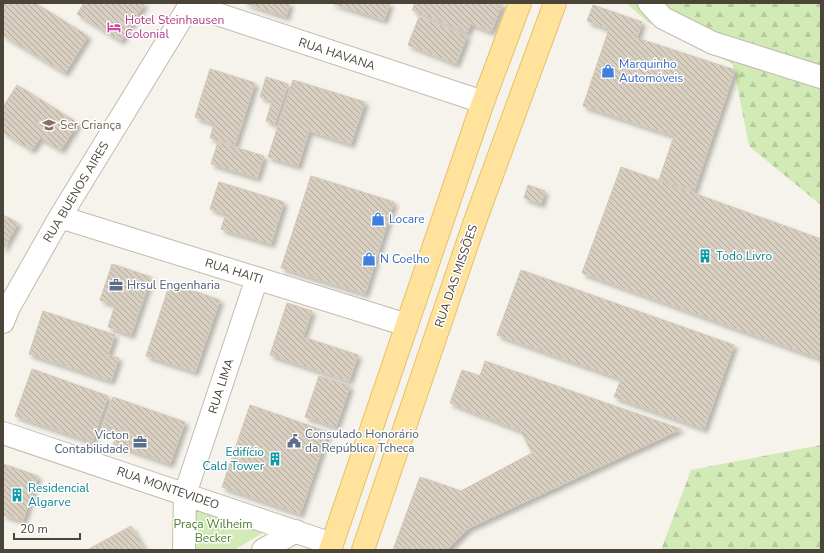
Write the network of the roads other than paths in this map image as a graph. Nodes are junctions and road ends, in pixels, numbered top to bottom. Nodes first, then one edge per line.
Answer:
1 (520, 3) edge
2 (554, 3) edge
3 (649, 3) edge
4 (190, 4) edge
5 (821, 77) edge
6 (484, 102) junction
7 (504, 140) junction
8 (60, 217) junction
9 (257, 278) junction
10 (3, 322) edge
11 (407, 325) junction
12 (3, 433) edge
13 (185, 494) junction
14 (296, 531) junction
15 (331, 547) edge
16 (184, 550) edge
17 (263, 550) edge
18 (363, 550) edge

1 - 6 main road
2 - 7 main road, RUA DAS MISSÕES
3 - 5 street
4 - 6 street, RUA HAVANA
4 - 8 street, RUA BUENOS AIRES
6 - 7 main road
6 - 11 main road
7 - 18 main road, RUA DAS MISSÕES
8 - 9 street, RUA HAITI
8 - 10 street, RUA BUENOS AIRES
9 - 11 street, RUA HAITI
9 - 13 street, RUA LIMA
11 - 15 main road
12 - 13 street, RUA MONTEVIDEO
13 - 14 street, RUA MONTEVIDEO
13 - 16 street, RUA LIMA
14 - 15 street, RUA MONTEVIDEO
14 - 17 street

